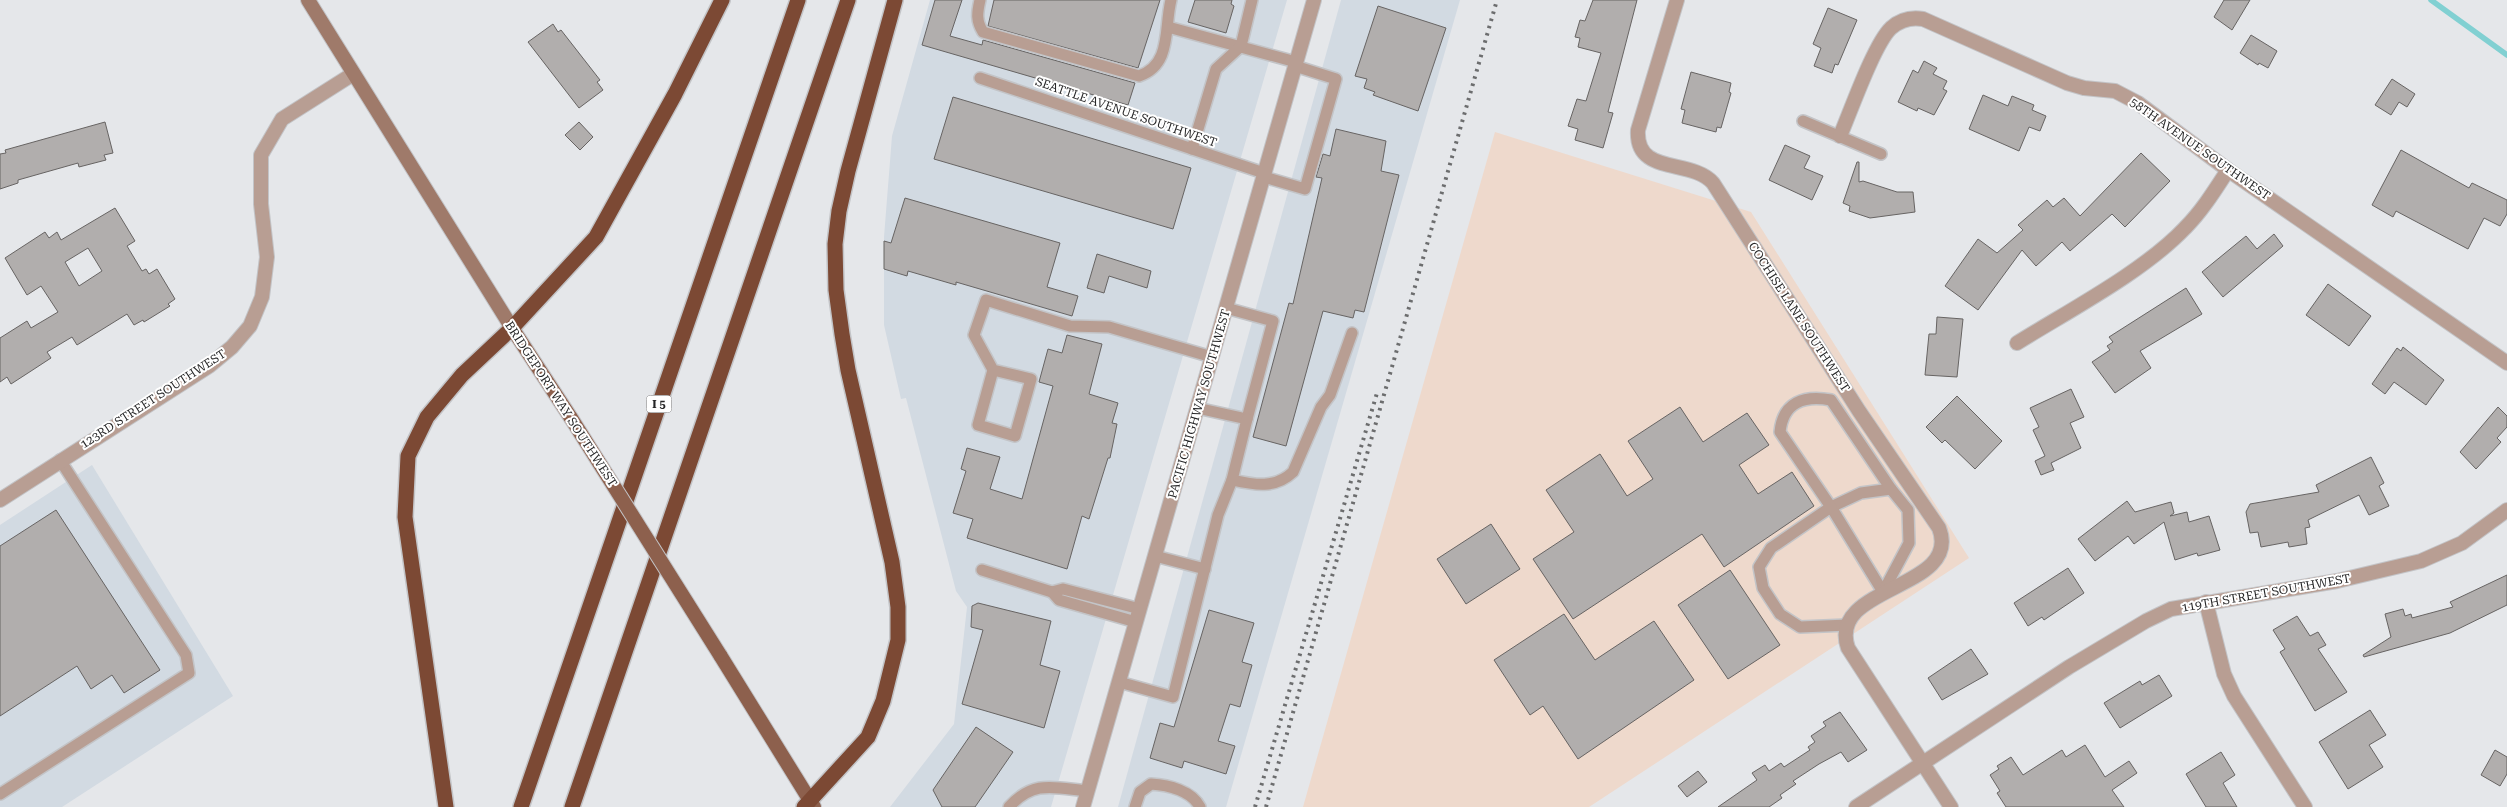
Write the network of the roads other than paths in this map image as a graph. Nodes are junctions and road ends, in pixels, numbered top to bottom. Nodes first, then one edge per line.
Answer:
1 (308, 0) edge
2 (722, 0) edge
3 (798, 0) edge
4 (848, 0) edge
5 (895, 0) edge
6 (980, 0) edge
7 (1172, 0) edge
8 (1252, 0) edge
9 (1314, 0) edge
10 (1676, 0) edge
11 (1168, 27) junction
12 (1241, 46) junction
13 (1296, 64) junction
14 (353, 74) junction
15 (980, 78) dead end
16 (1803, 121) dead end
17 (1840, 136) junction
18 (1192, 149) junction
19 (1880, 154) dead end
20 (2228, 170) junction
21 (1264, 175) junction
22 (1226, 308) junction
23 (512, 328) junction
24 (1352, 333) dead end
25 (2017, 343) dead end
26 (1212, 356) junction
27 (2507, 363) edge
28 (993, 370) junction
29 (1197, 408) junction
30 (1247, 419) junction
31 (60, 460) junction
32 (1232, 480) junction
33 (1891, 489) junction
34 (0, 500) edge
35 (1830, 507) junction
36 (2507, 510) edge
37 (1155, 556) junction
38 (1205, 569) junction
39 (982, 570) dead end
40 (1052, 592) junction
41 (1883, 592) junction
42 (2206, 602) junction
43 (1140, 609) junction
44 (1136, 622) junction
45 (1848, 625) junction
46 (1119, 682) junction
47 (1923, 764) junction
48 (1088, 791) junction
49 (0, 794) edge
50 (809, 805) edge
51 (446, 807) edge
52 (521, 807) edge
53 (572, 807) edge
54 (1009, 807) edge
55 (1083, 807) edge
56 (1135, 807) edge
57 (1200, 807) edge
58 (1856, 807) edge
59 (1951, 807) edge
60 (2305, 807) edge

1 - 14 main road, BRIDGEPORT WAY SOUTHWEST
2 - 23 highway
3 - 52 highway, I 5
4 - 53 highway
5 - 50 highway
6 - 11 lane
7 - 11 lane
8 - 12 lane
9 - 13 street, PACIFIC HIGHWAY SOUTHWEST
10 - 41 street, COCHISE LANE SOUTHWEST
11 - 12 lane
12 - 13 lane
12 - 18 lane
13 - 21 street, PACIFIC HIGHWAY SOUTHWEST
13 - 21 lane, SEATTLE AVENUE SOUTHWEST
14 - 23 main road, BRIDGEPORT WAY SOUTHWEST
14 - 31 street, 123RD STREET SOUTHWEST
15 - 18 lane, SEATTLE AVENUE SOUTHWEST
16 - 17 lane
17 - 19 lane
17 - 20 street, 58TH AVENUE SOUTHWEST
18 - 21 lane, SEATTLE AVENUE SOUTHWEST
20 - 25 street
20 - 27 street, 58TH AVENUE SOUTHWEST
21 - 22 street, PACIFIC HIGHWAY SOUTHWEST
22 - 26 street, PACIFIC HIGHWAY SOUTHWEST
22 - 30 lane
23 - 50 main road, BRIDGEPORT WAY SOUTHWEST, bridge
23 - 51 highway
24 - 32 lane
26 - 28 lane
26 - 29 street, PACIFIC HIGHWAY SOUTHWEST
28 - 28 lane
29 - 30 lane
29 - 37 street, PACIFIC HIGHWAY SOUTHWEST
30 - 32 lane
31 - 34 street, 123RD STREET SOUTHWEST
31 - 49 lane
32 - 38 lane
33 - 35 lane
33 - 35 lane
33 - 41 lane
35 - 41 lane
35 - 45 lane
36 - 42 street, 119TH STREET SOUTHWEST
37 - 38 lane
37 - 43 street, PACIFIC HIGHWAY SOUTHWEST
38 - 46 lane
39 - 40 lane
40 - 43 lane
40 - 44 lane
41 - 45 street, COCHISE LANE SOUTHWEST
42 - 47 street, 119TH STREET SOUTHWEST
42 - 60 street
43 - 44 street, PACIFIC HIGHWAY SOUTHWEST
44 - 46 street, PACIFIC HIGHWAY SOUTHWEST
45 - 47 street
46 - 48 street, PACIFIC HIGHWAY SOUTHWEST
47 - 58 street, 119TH STREET SOUTHWEST
47 - 59 street
48 - 54 lane
48 - 55 street, PACIFIC HIGHWAY SOUTHWEST
56 - 57 lane

